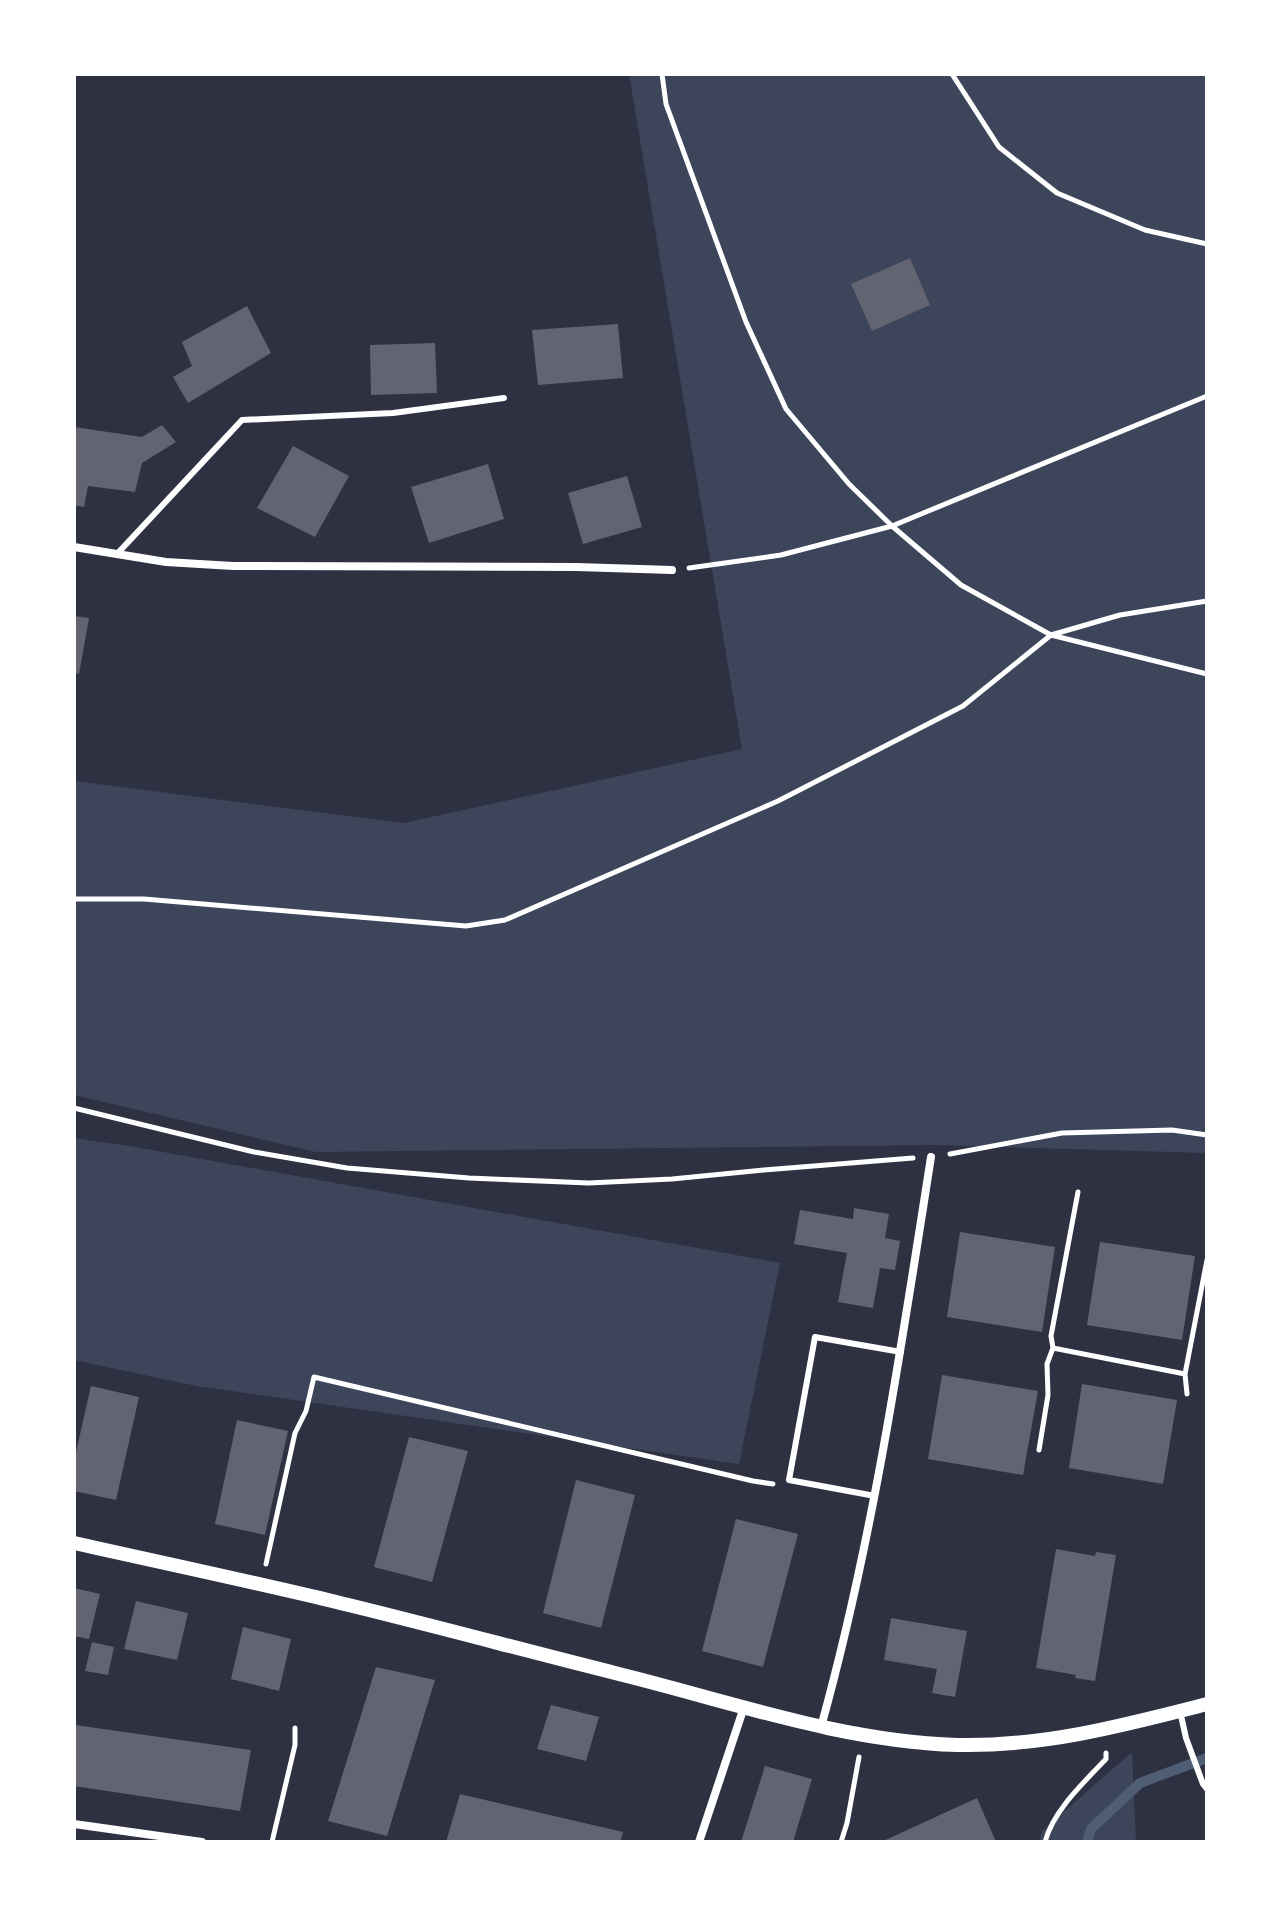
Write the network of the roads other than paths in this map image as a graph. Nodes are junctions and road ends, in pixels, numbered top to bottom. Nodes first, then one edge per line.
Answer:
1 (504, 398) dead end
2 (74, 547) edge
3 (117, 554) junction
4 (672, 570) road end
5 (931, 1157) road end
6 (901, 1352) junction
7 (875, 1496) junction
8 (74, 1543) edge
9 (1207, 1704) edge
10 (744, 1707) junction
11 (1180, 1711) junction
12 (821, 1727) junction
13 (1207, 1789) edge
14 (74, 1824) edge
15 (202, 1842) edge
16 (699, 1842) edge

1 - 3 lane
2 - 3 street
3 - 4 street
5 - 6 street
6 - 7 street
6 - 7 lane
7 - 12 street
8 - 10 street
9 - 11 street
10 - 12 street
10 - 16 street
11 - 12 street
11 - 13 lane
14 - 15 street

